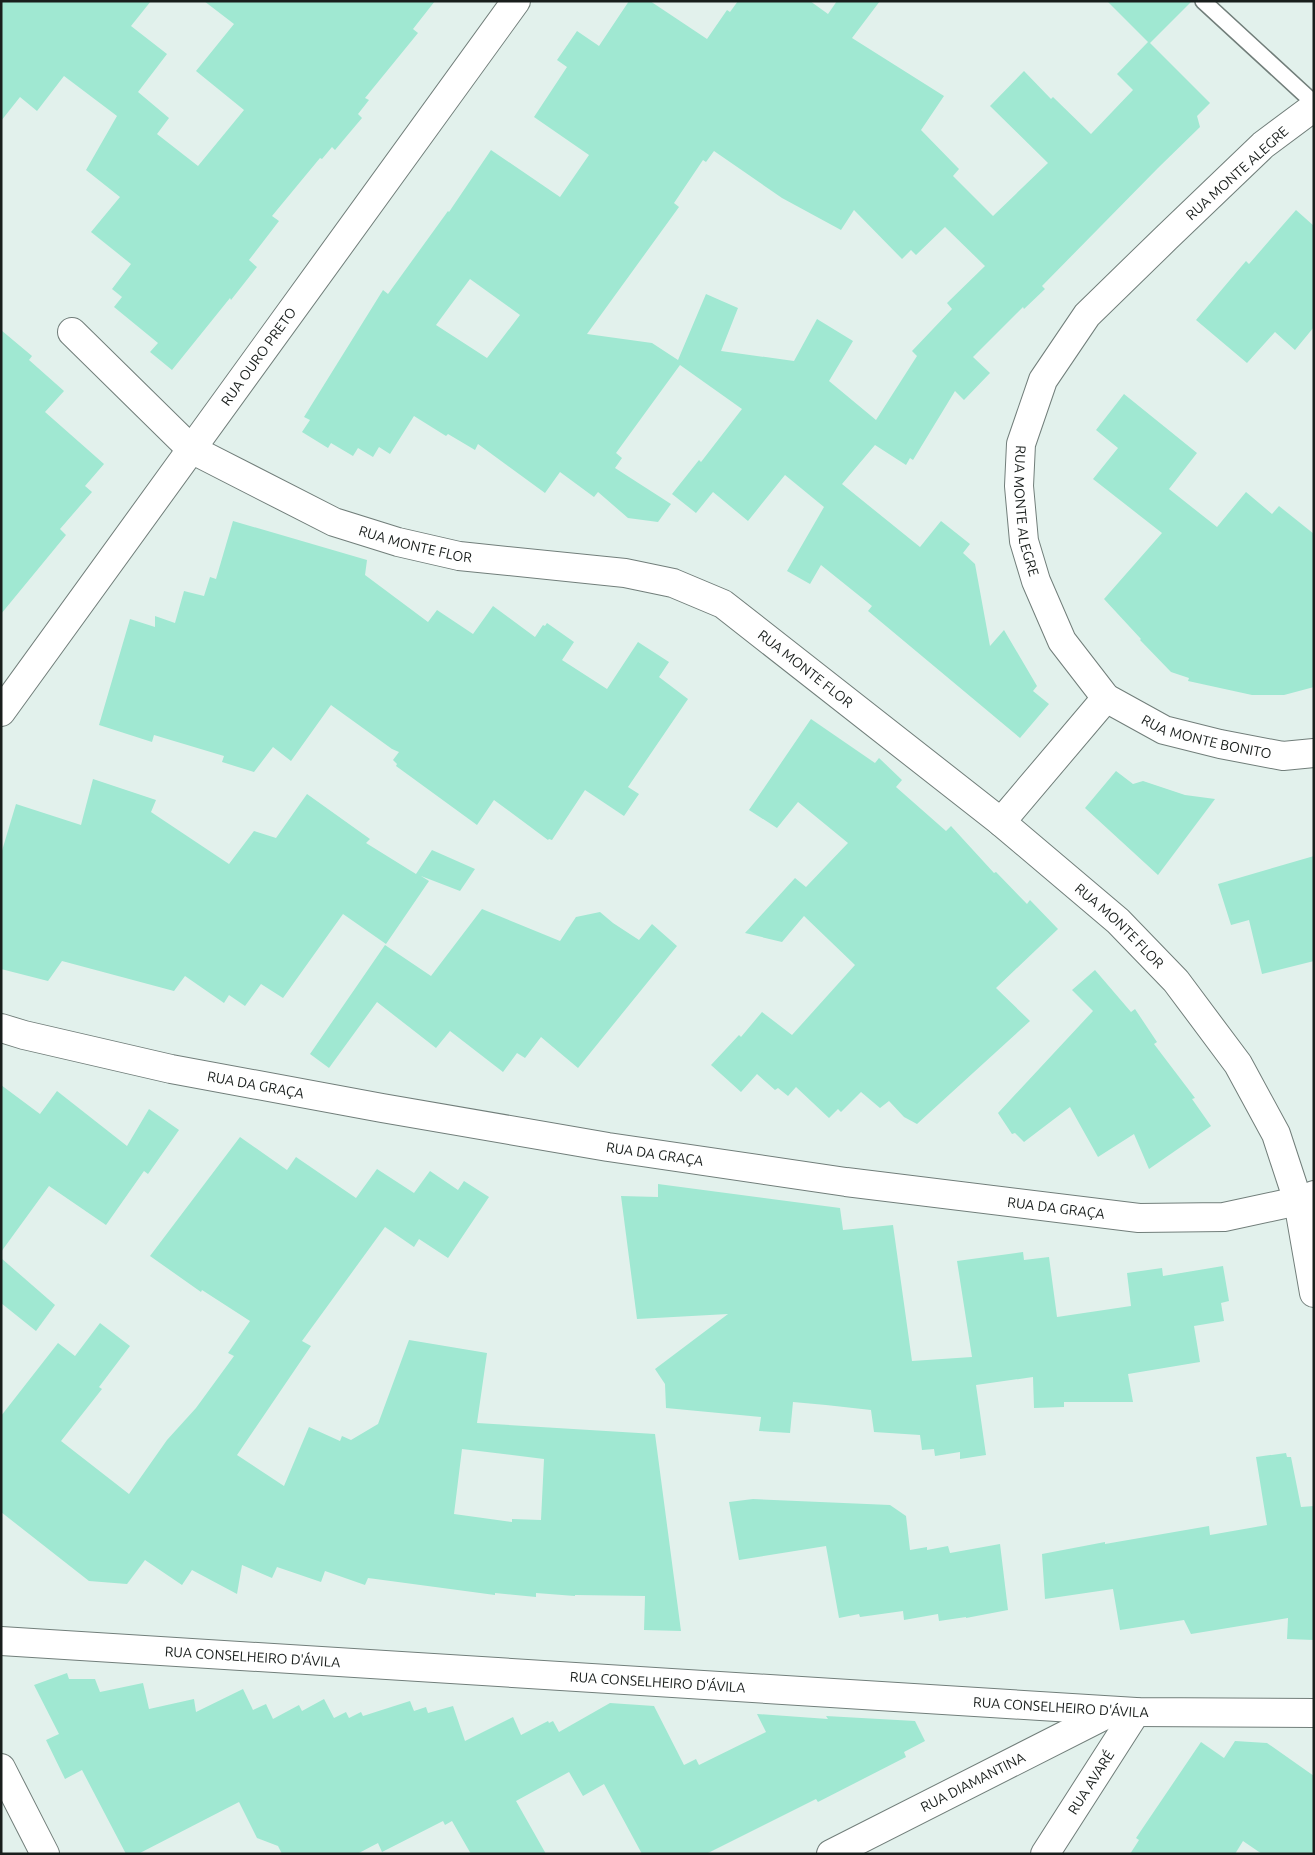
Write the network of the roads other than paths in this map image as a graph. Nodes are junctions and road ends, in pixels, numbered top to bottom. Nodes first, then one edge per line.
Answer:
1 (516, 1) edge
2 (1203, 1) edge
3 (1314, 103) edge
4 (1314, 107) edge
5 (72, 332) dead end
6 (191, 449) junction
7 (1106, 698) junction
8 (1, 712) edge
9 (1314, 753) edge
10 (1002, 822) junction
11 (1, 1028) edge
12 (1306, 1198) edge
13 (1314, 1293) edge
14 (1, 1641) edge
15 (1124, 1711) junction
16 (1314, 1713) edge
17 (1, 1768) edge
18 (44, 1854) edge
19 (831, 1854) edge
20 (1045, 1854) edge

1 - 6 street, RUA OURO PRETO
2 - 3 lane
4 - 7 street, RUA MONTE ALEGRE
5 - 6 street, RUA MONTE FLOR
6 - 8 street, RUA OURO PRETO
6 - 10 street, RUA MONTE FLOR
7 - 9 street, RUA MONTE BONITO
7 - 10 street
10 - 12 street, RUA MONTE FLOR
11 - 12 street, RUA DA GRAÇA
12 - 13 street, RUA MONTE FLOR
14 - 15 street, RUA CONSELHEIRO D'ÁVILA
15 - 16 street, RUA CONSELHEIRO D'ÁVILA
15 - 19 street, RUA DIAMANTINA
15 - 20 street, RUA AVARÉ
17 - 18 street

